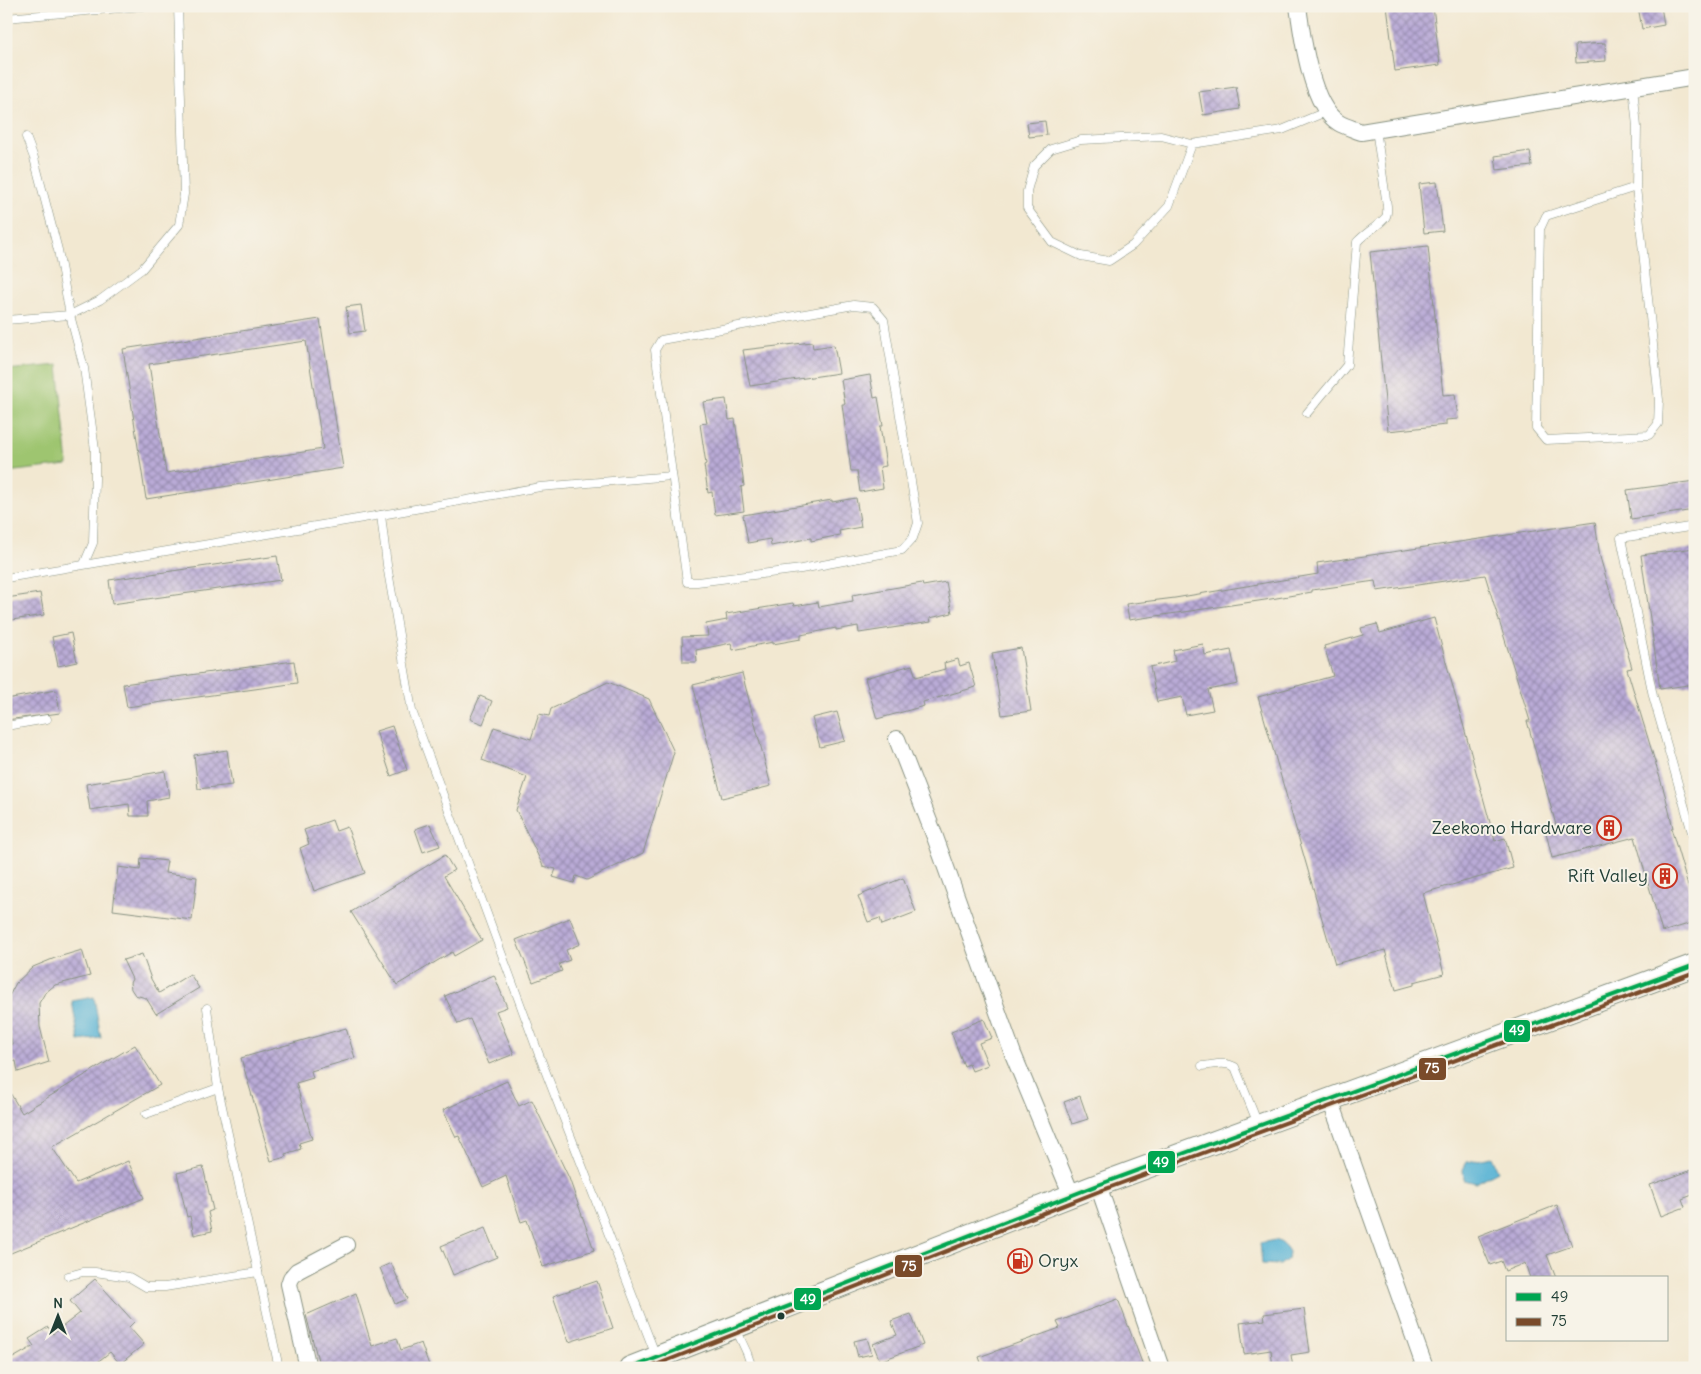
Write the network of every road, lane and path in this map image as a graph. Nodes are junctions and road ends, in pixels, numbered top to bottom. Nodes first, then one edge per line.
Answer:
1 (143, 6) edge
2 (178, 6) edge
3 (1298, 6) edge
4 (6, 18) edge
5 (1695, 77) edge
6 (1633, 87) junction
7 (1328, 111) junction
8 (1376, 129) junction
9 (26, 138) dead end
10 (1192, 144) junction
11 (1636, 187) junction
12 (70, 315) junction
13 (6, 320) edge
14 (1307, 412) dead end
15 (672, 476) junction
16 (381, 515) junction
17 (1695, 526) edge
18 (84, 564) junction
19 (6, 578) edge
20 (47, 719) dead end
21 (6, 726) edge
22 (897, 739) dead end
23 (1695, 843) edge
24 (1695, 965) edge
25 (207, 1008) dead end
26 (1202, 1066) dead end
27 (218, 1088) junction
28 (1330, 1099) junction
29 (146, 1114) dead end
30 (1259, 1126) junction
31 (1098, 1185) junction
32 (1072, 1196) junction
33 (346, 1245) dead end
34 (258, 1272) junction
35 (68, 1276) dead end
36 (735, 1327) junction
37 (657, 1358) junction
38 (279, 1368) edge
39 (308, 1368) edge
40 (630, 1368) edge
41 (752, 1368) edge
42 (1161, 1368) edge
43 (1425, 1368) edge

1 - 4 lane
2 - 12 lane
3 - 7 street
5 - 6 street
6 - 8 street
6 - 11 lane
7 - 8 street
7 - 10 lane
8 - 14 lane
9 - 12 lane
10 - 10 lane
11 - 11 lane
12 - 13 lane
12 - 18 lane
15 - 15 lane
15 - 16 lane
16 - 18 lane
16 - 37 lane
17 - 23 lane
18 - 19 lane
20 - 21 lane
22 - 32 street
24 - 28 main road
25 - 27 lane
26 - 30 lane
27 - 29 lane
27 - 34 lane
28 - 30 main road
28 - 43 street
30 - 31 main road
31 - 32 main road
31 - 42 street
32 - 36 main road
33 - 39 street
34 - 35 lane
34 - 38 lane
36 - 37 main road
36 - 41 lane
37 - 40 main road

